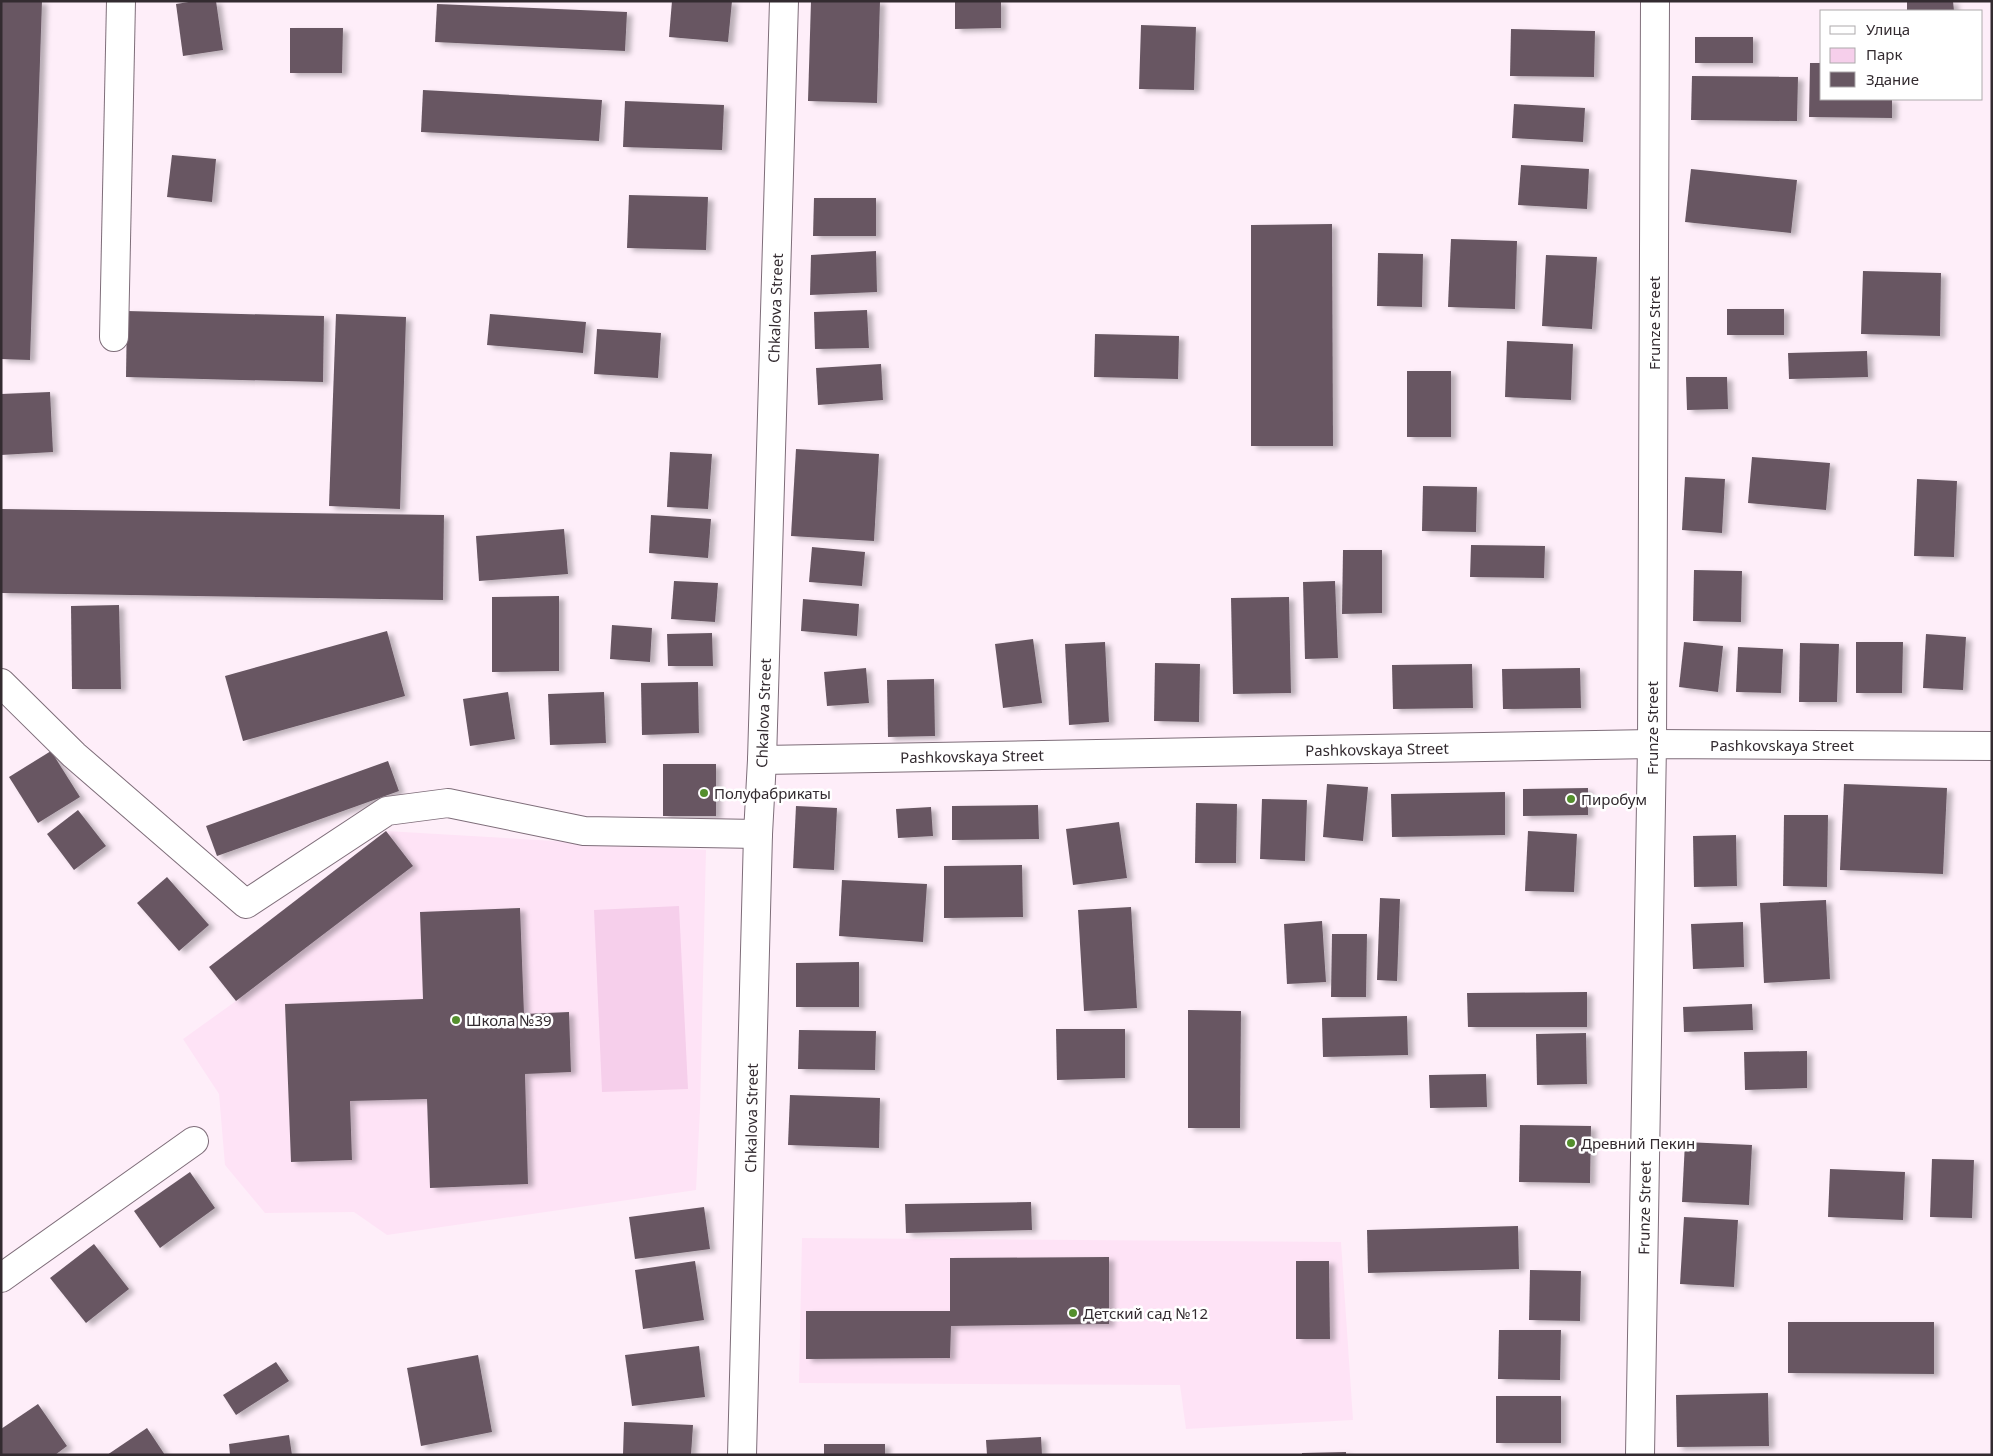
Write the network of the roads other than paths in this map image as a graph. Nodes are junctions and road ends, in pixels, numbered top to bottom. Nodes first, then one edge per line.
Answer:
1 (121, 1) edge
2 (784, 1) edge
3 (1655, 1) edge
4 (114, 337) dead end
5 (1, 683) edge
6 (1652, 744) junction
7 (1992, 746) edge
8 (762, 760) junction
9 (758, 834) junction
10 (194, 1140) dead end
11 (1, 1278) edge
12 (742, 1455) edge
13 (1640, 1455) edge

1 - 4 street
2 - 8 street, Chkalova Street
3 - 6 street, Frunze Street
5 - 9 street
6 - 7 street, Pashkovskaya Street
6 - 8 street, Pashkovskaya Street
6 - 13 street, Frunze Street
8 - 9 street, Chkalova Street
9 - 12 street, Chkalova Street
10 - 11 street

